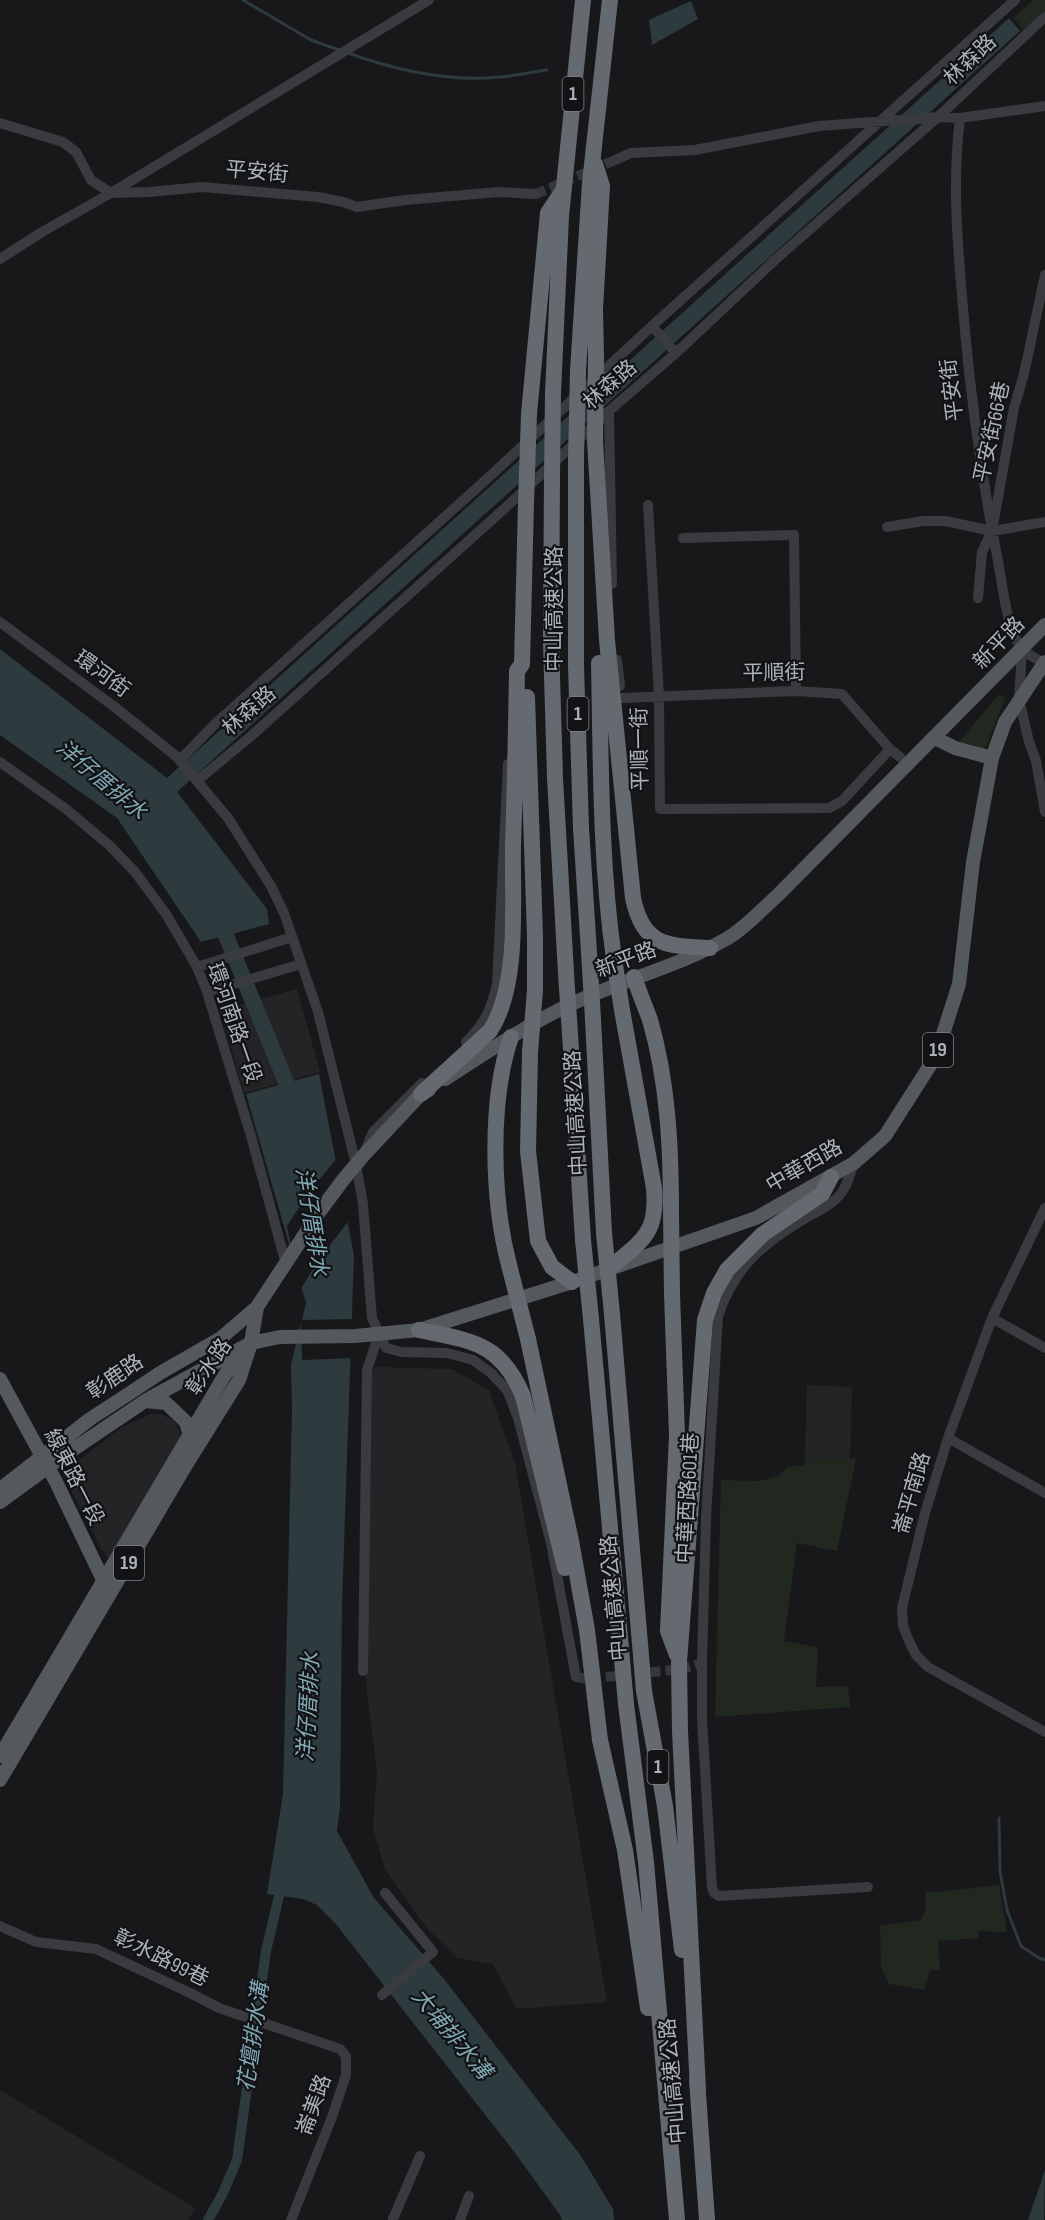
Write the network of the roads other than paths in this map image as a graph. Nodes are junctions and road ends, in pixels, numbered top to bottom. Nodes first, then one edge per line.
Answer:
1 (429, 0) edge
2 (583, 0) edge
3 (610, 0) edge
4 (1015, 0) edge
5 (1045, 17) edge
6 (1045, 106) edge
7 (937, 117) junction
8 (960, 118) junction
9 (882, 121) junction
10 (0, 123) edge
11 (594, 160) junction
12 (613, 161) tunnel mouth
13 (564, 189) junction
14 (111, 193) junction
15 (536, 194) tunnel mouth
16 (0, 259) edge
17 (1045, 274) edge
18 (654, 328) junction
19 (674, 351) junction
20 (609, 411) junction
21 (648, 505) dead end
22 (1045, 522) edge
23 (598, 524) junction
24 (887, 527) dead end
25 (992, 531) junction
26 (683, 538) dead end
27 (978, 598) dead end
28 (0, 622) edge
29 (1045, 625) edge
30 (1022, 650) junction
31 (1044, 663) edge
32 (522, 664) junction
33 (620, 686) dead end
34 (796, 691) junction
35 (510, 692) dead end
36 (659, 696) junction
37 (622, 698) dead end
38 (1019, 699) junction
39 (935, 738) junction
40 (890, 749) junction
41 (900, 757) dead end
42 (992, 758) junction
43 (180, 760) junction
44 (0, 762) edge
45 (198, 780) junction
46 (1045, 812) edge
47 (292, 937) junction
48 (710, 948) junction
49 (301, 964) junction
50 (197, 967) junction
51 (634, 977) junction
52 (207, 992) junction
53 (511, 1037) junction
54 (422, 1094) junction
55 (360, 1160) junction
56 (854, 1164) junction
57 (831, 1177) junction
58 (1045, 1208) edge
59 (286, 1264) junction
60 (611, 1267) junction
61 (572, 1282) junction
62 (258, 1307) junction
63 (992, 1318) junction
64 (419, 1330) junction
65 (379, 1334) junction
66 (251, 1343) junction
67 (1045, 1348) edge
68 (0, 1379) edge
69 (145, 1401) junction
70 (190, 1436) junction
71 (948, 1438) junction
72 (44, 1463) junction
73 (0, 1489) edge
74 (1045, 1493) edge
75 (0, 1502) edge
76 (107, 1587) junction
77 (679, 1662) junction
78 (363, 1671) dead end
79 (576, 1677) dead end
80 (1045, 1732) edge
81 (600, 1740) junction
82 (0, 1756) edge
83 (0, 1780) edge
84 (868, 1887) dead end
85 (385, 1893) dead end
86 (0, 1926) edge
87 (384, 1993) dead end
88 (260, 2022) joint
89 (661, 2038) junction
90 (698, 2090) junction
91 (420, 2156) dead end
92 (469, 2196) dead end
93 (393, 2219) edge
94 (291, 2220) edge
95 (460, 2220) edge
96 (676, 2220) edge
97 (706, 2220) edge

1 - 14 street
2 - 13 highway, 中山高速公路 / 1
3 - 11 highway, 中山高速公路 / 1
4 - 9 street, 林森路
5 - 7 street, 林森路
6 - 8 street
7 - 8 street
7 - 9 street
7 - 19 street, 林森路
8 - 25 street, 平安街
9 - 12 street
9 - 18 street, 林森路
10 - 14 street
11 - 23 highway, bridge
11 - 90 highway, 中山高速公路 / 1, bridge
13 - 32 highway, bridge
13 - 89 highway, 中山高速公路 / 1, bridge
14 - 15 street, 平安街
14 - 16 street
17 - 25 street, 平安街66巷
18 - 19 street
18 - 43 street, 林森路
19 - 20 street, 林森路
20 - 33 street
20 - 45 street, 林森路
21 - 36 street, 平順一街
22 - 25 street
23 - 48 highway
23 - 60 highway, bridge
24 - 25 street
25 - 27 street, 平安街66巷
25 - 30 street, 平安街
26 - 34 street
28 - 43 street, 環河街
29 - 30 main road, 新平路 / 19
30 - 31 street
30 - 38 street
30 - 39 main road, 新平路 / 19
31 - 38 main road, 中華西路 / 19
32 - 54 highway
32 - 61 highway, bridge
34 - 36 street, 平順街
34 - 40 street, 平順街
35 - 55 street
36 - 37 street, 平順街
36 - 40 street, 平順一街
38 - 42 main road, 中華西路 / 19
38 - 46 street
39 - 42 main road
39 - 48 main road, 新平路 / 19
40 - 41 street, 平順街
42 - 56 main road, 中華西路 / 19
43 - 45 street, 環河街
44 - 50 street, 環河南路一段
45 - 47 street, 環河街
47 - 49 street, 環河街
47 - 50 street
48 - 51 main road, 新平路 / 19
49 - 52 street
49 - 55 street, 環河街
50 - 52 street, 環河南路一段
51 - 53 main road, 新平路 / 19
51 - 77 highway, bridge
52 - 59 street, 環河南路一段
53 - 54 main road, 新平路 / 19
53 - 81 highway, bridge
54 - 55 main road, 新平路 / 19
55 - 59 main road, 新平路 / 19
55 - 65 street, 環河街
56 - 57 main road, 中華西路 / 19
56 - 84 street, 中華西路601巷
57 - 60 main road, 中華西路 / 19
57 - 77 highway
58 - 63 street, 崙平南路
59 - 62 main road, 新平路 / 19
60 - 61 main road, 中華西路 / 19
61 - 64 main road, 中華西路 / 19
62 - 66 main road, 新平路 / 19
62 - 72 main road, 彰鹿路
63 - 67 street
63 - 71 street, 崙平南路
64 - 65 main road, 中華西路 / 19
64 - 81 highway
65 - 66 main road, 中華西路 / 19
65 - 78 street
65 - 79 street
66 - 69 main road, 彰鹿路
66 - 70 main road, 彰水路 / 19
66 - 76 main road, 彰水路 / 19
68 - 72 main road, 線東路一段
69 - 70 main road
69 - 72 main road, 彰鹿路
70 - 76 main road, 彰水路 / 19
71 - 74 street
71 - 80 street, 崙平南路
72 - 73 main road, 彰鹿路
72 - 75 main road, 彰鹿路
72 - 76 main road, 線東路一段
76 - 82 main road, 彰水路 / 19
76 - 83 main road, 彰水路 / 19
77 - 90 highway
81 - 89 highway
85 - 87 street
86 - 88 street, 彰水路99巷
88 - 94 street, 崙美路
89 - 96 highway, 中山高速公路 / 1
90 - 97 highway, 中山高速公路 / 1
91 - 93 street
92 - 95 street

